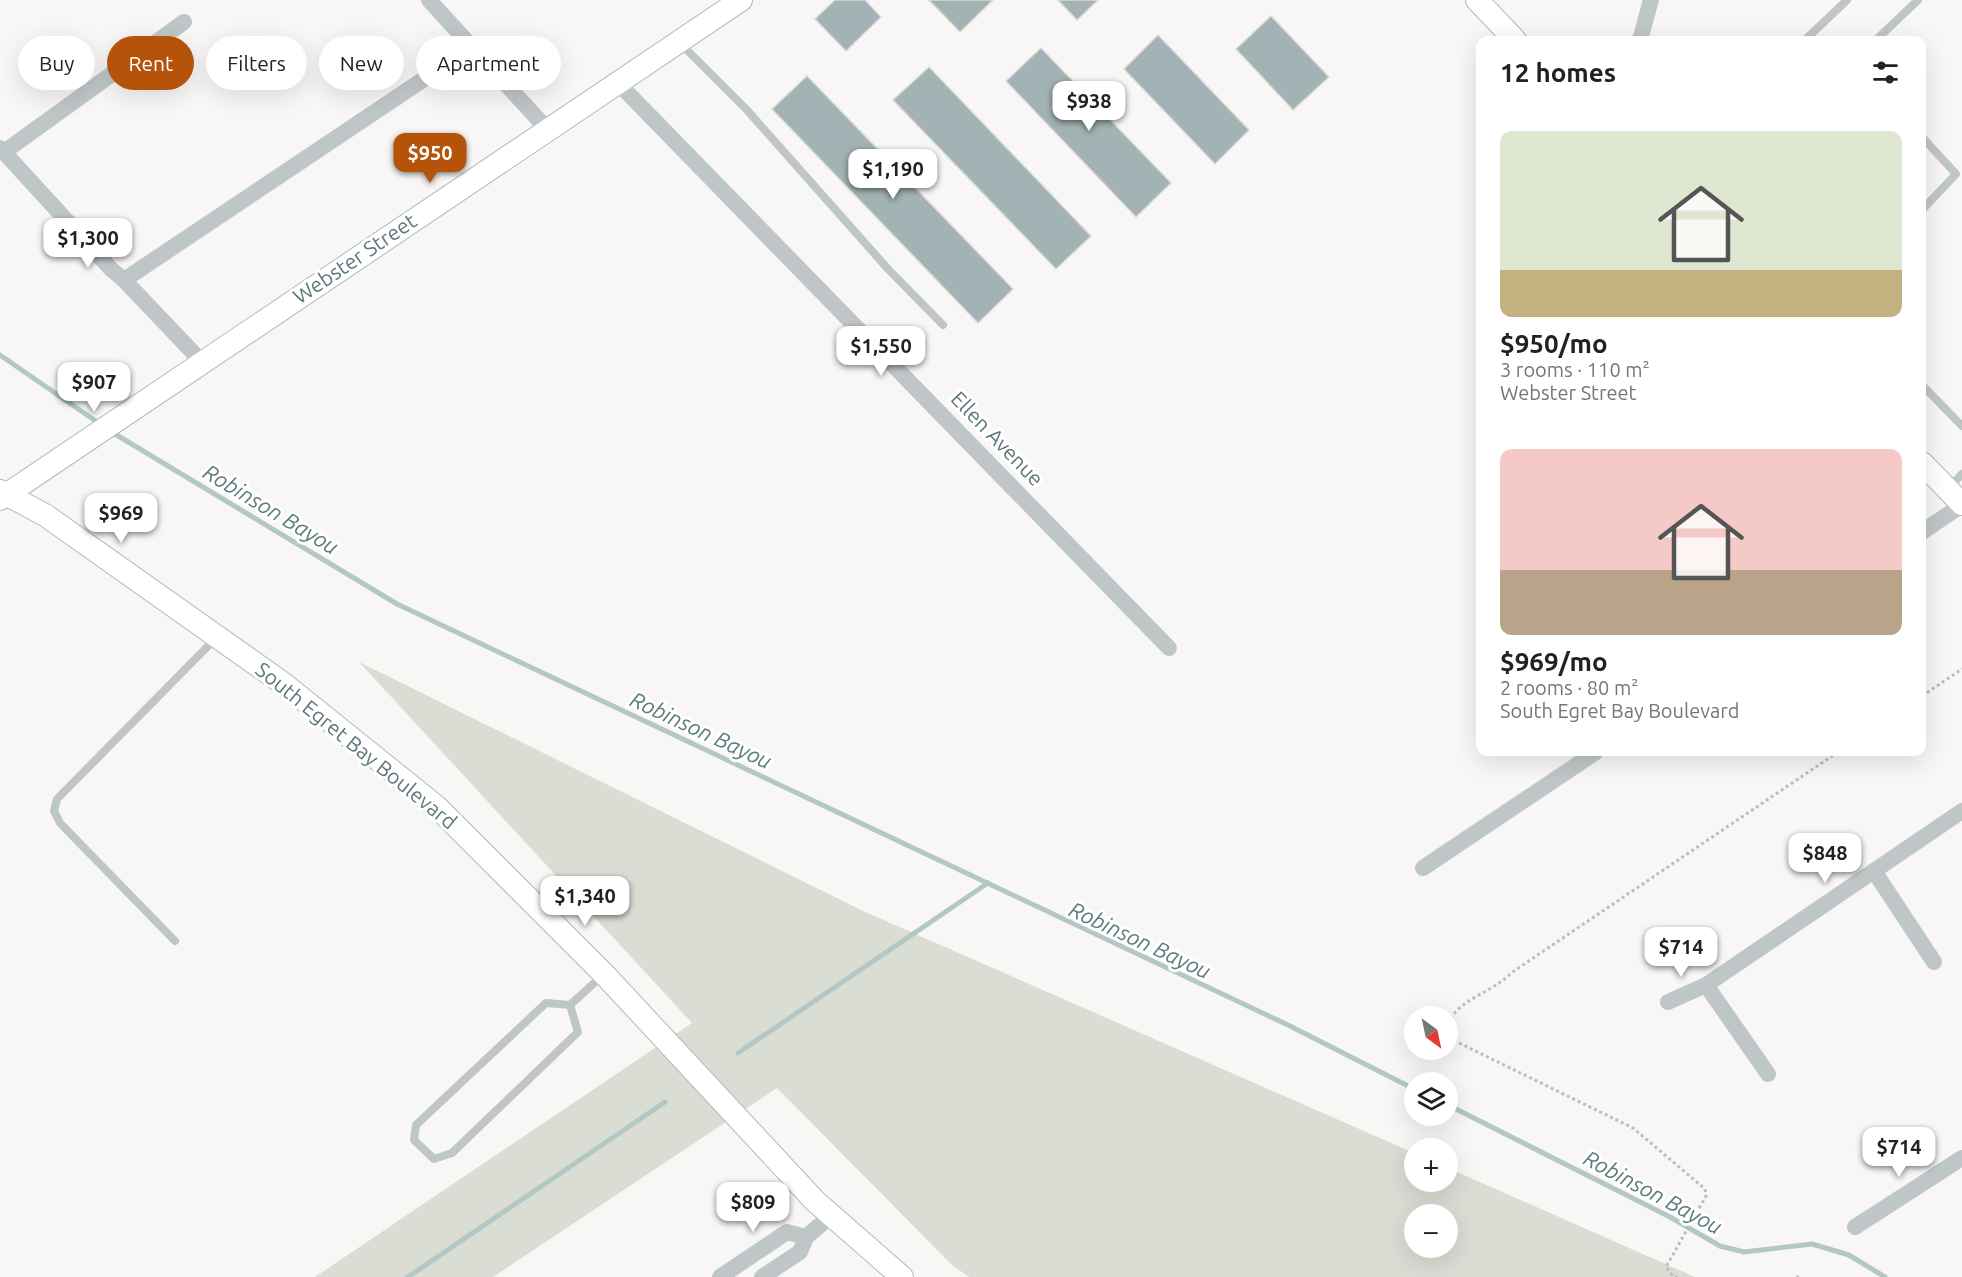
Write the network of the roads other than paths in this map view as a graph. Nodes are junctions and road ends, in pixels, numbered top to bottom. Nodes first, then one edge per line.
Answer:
1 (429, 0) edge
2 (741, 0) edge
3 (1477, 0) edge
4 (1651, 0) edge
5 (1847, 0) edge
6 (1918, 0) edge
7 (184, 22) dead end
8 (462, 36) edge
9 (1511, 36) edge
10 (1641, 36) edge
11 (1809, 36) edge
12 (1880, 36) edge
13 (679, 41) junction
14 (617, 82) junction
15 (416, 84) edge
16 (511, 90) edge
17 (547, 129) junction
18 (1926, 141) edge
19 (2, 150) edge
20 (1926, 206) edge
21 (124, 280) junction
22 (943, 325) dead end
23 (203, 363) junction
24 (1926, 389) edge
25 (1962, 426) edge
26 (1926, 466) edge
27 (1958, 493) edge
28 (2, 495) edge
29 (1926, 528) edge
30 (217, 637) junction
31 (1169, 648) dead end
32 (1590, 756) edge
33 (1962, 811) edge
34 (1424, 868) dead end
35 (1874, 871) junction
36 (175, 941) dead end
37 (1934, 962) dead end
38 (604, 974) junction
39 (1706, 985) junction
40 (1668, 1002) dead end
41 (570, 1005) junction
42 (1768, 1074) dead end
43 (1962, 1158) edge
44 (831, 1216) junction
45 (1856, 1227) dead end
46 (806, 1237) junction
47 (720, 1277) edge
48 (762, 1277) edge
49 (902, 1277) edge

1 - 8 street
2 - 13 main road, Webster Street
3 - 9 main road
4 - 10 street
5 - 11 lane
6 - 12 lane
7 - 19 street
13 - 14 main road, Webster Street
13 - 22 lane
14 - 17 main road, Webster Street
14 - 31 street, Ellen Avenue
15 - 21 street
16 - 17 street
17 - 23 main road, Webster Street
18 - 20 lane
19 - 21 street
21 - 23 street
23 - 28 main road, Webster Street
24 - 25 lane
26 - 27 main road
27 - 29 street
28 - 30 main road, South Egret Bay Boulevard
30 - 36 lane
30 - 38 main road, South Egret Bay Boulevard
32 - 34 street
33 - 35 street
35 - 37 street
35 - 39 street
38 - 41 lane
38 - 44 main road, South Egret Bay Boulevard
39 - 40 street
39 - 42 street
41 - 41 lane
43 - 45 street
44 - 46 street
44 - 49 main road, South Egret Bay Boulevard
46 - 47 street
46 - 48 street

